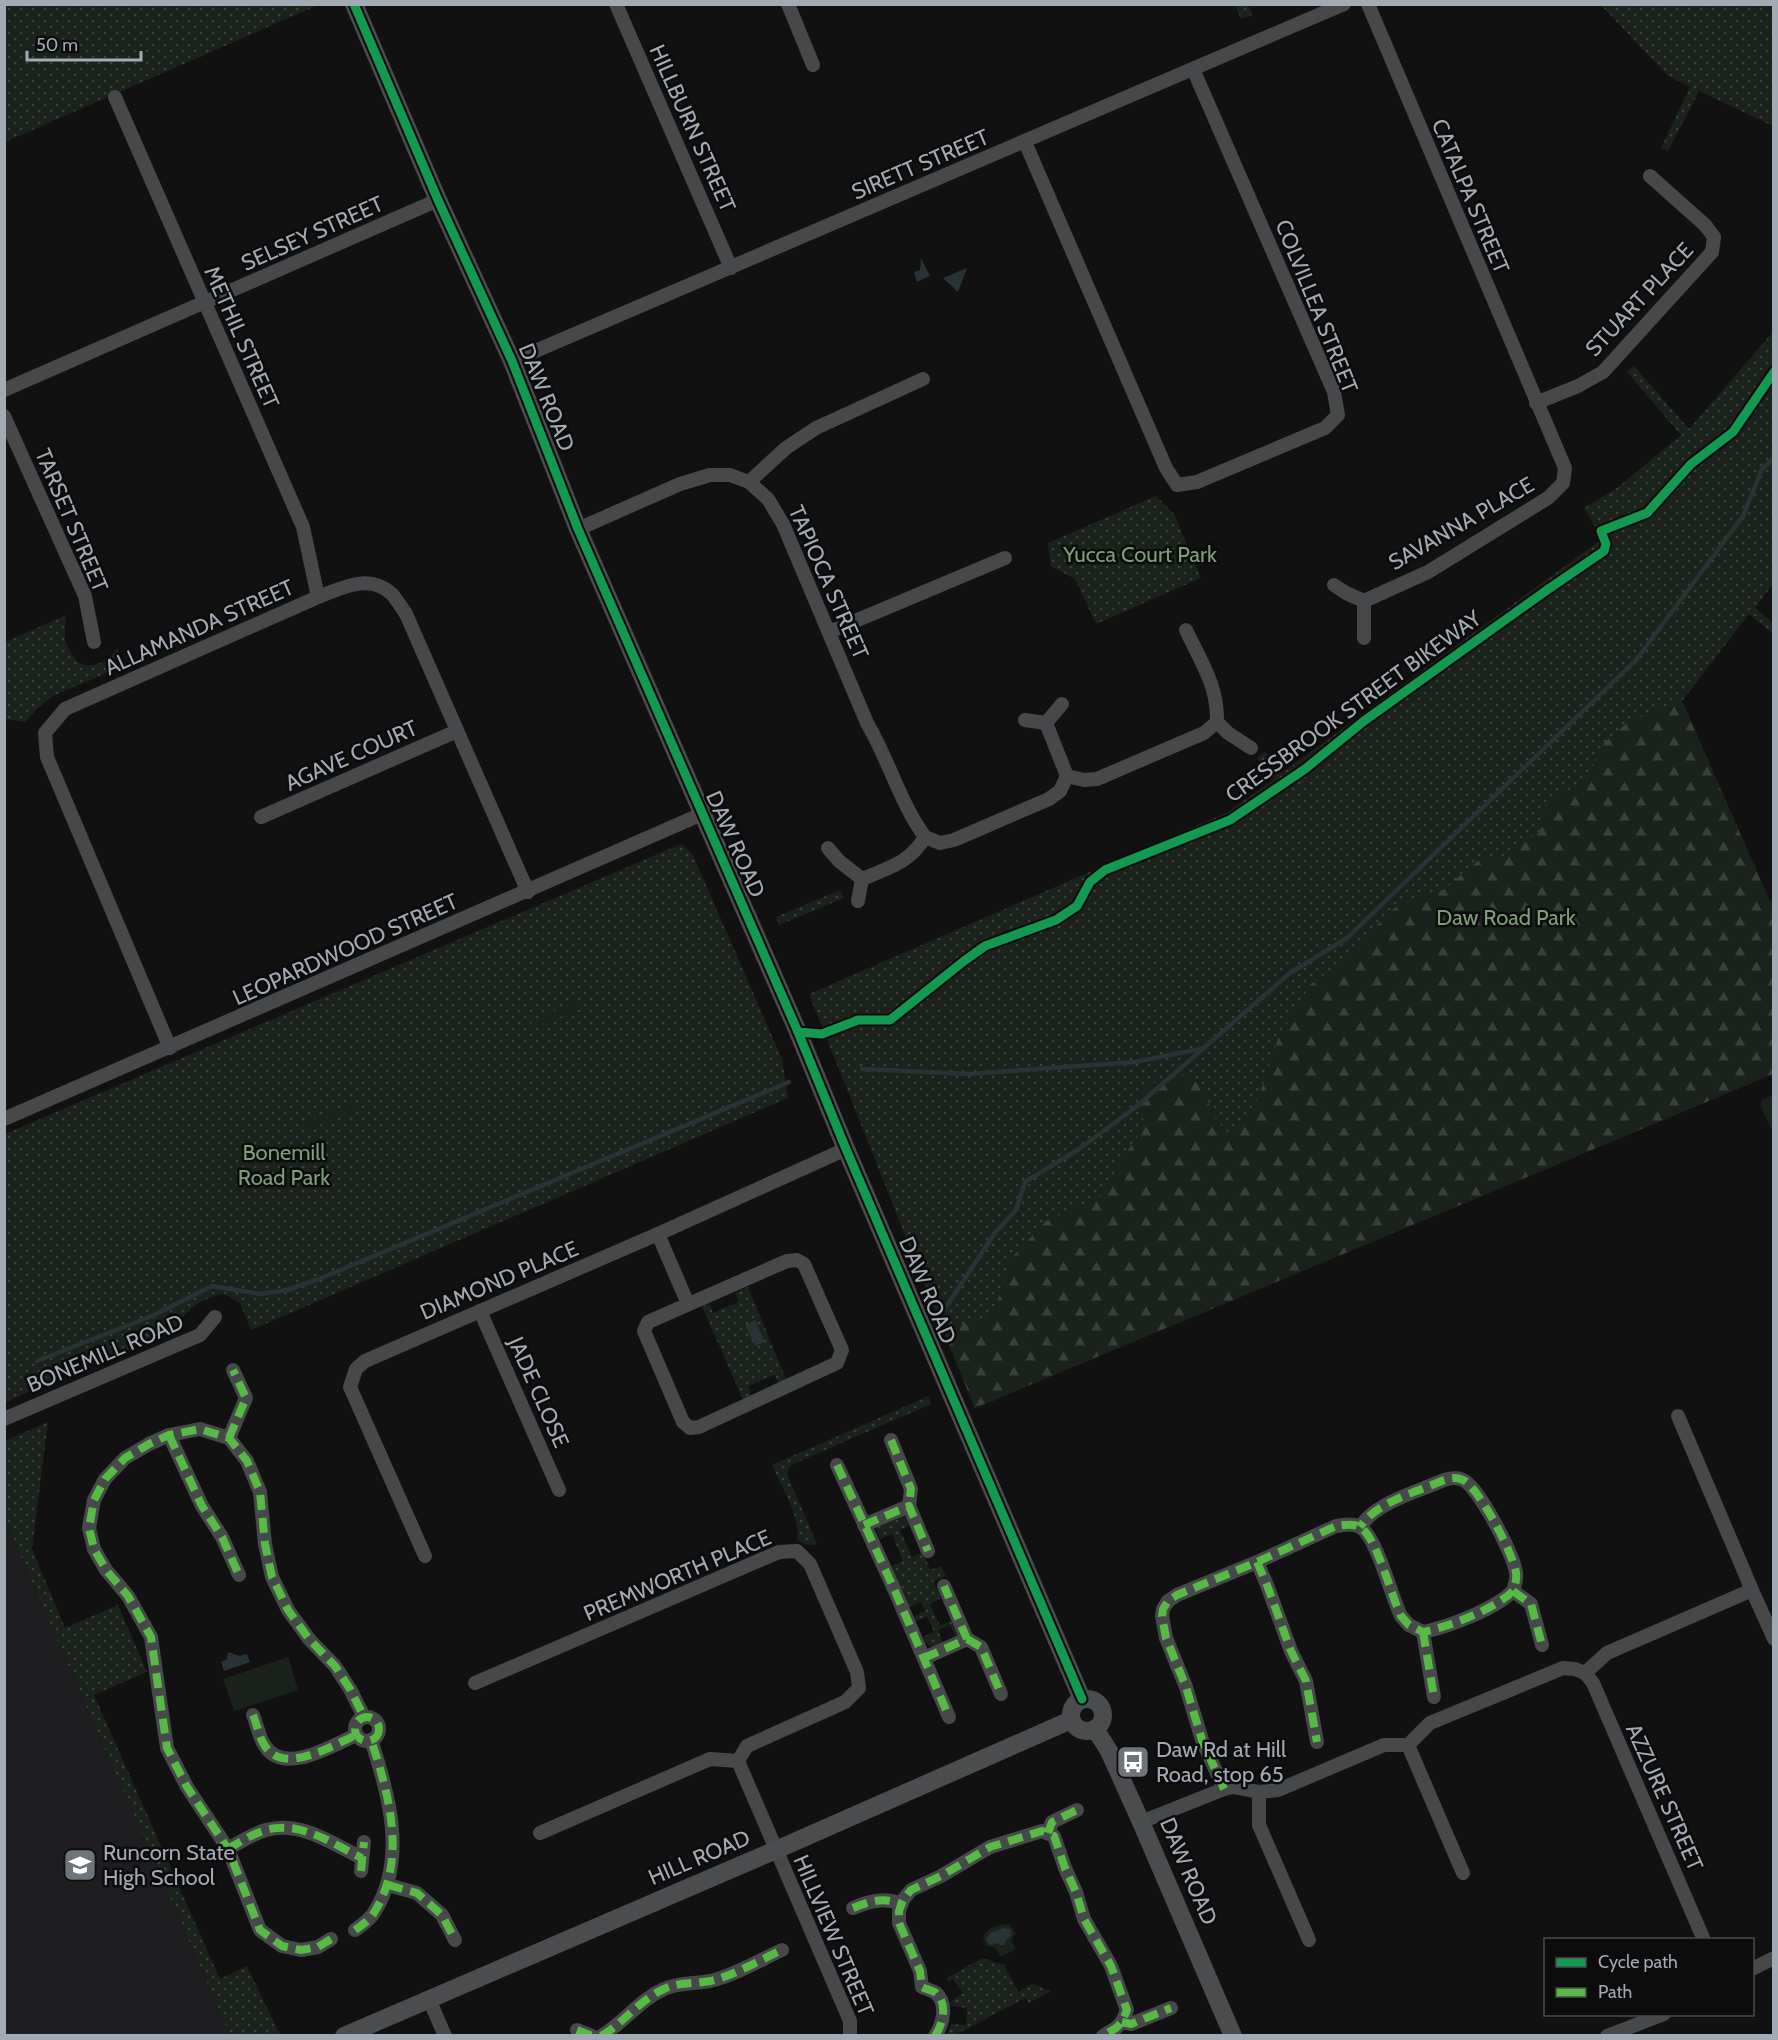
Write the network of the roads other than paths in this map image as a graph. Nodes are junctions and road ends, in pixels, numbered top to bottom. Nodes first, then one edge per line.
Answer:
1 (354, 4) edge
2 (616, 4) edge
3 (788, 4) edge
4 (1344, 4) edge
5 (1368, 4) edge
6 (813, 65) dead end
7 (1193, 69) junction
8 (115, 98) dead end
9 (1024, 142) junction
10 (1650, 176) dead end
11 (438, 200) junction
12 (731, 268) junction
13 (205, 304) junction
14 (512, 361) junction
15 (923, 379) dead end
16 (4, 390) edge
17 (1536, 403) junction
18 (4, 416) edge
19 (749, 482) junction
20 (578, 529) junction
21 (1005, 558) dead end
22 (1334, 585) dead end
23 (318, 597) junction
24 (1364, 601) junction
25 (1186, 630) dead end
26 (829, 632) junction
27 (1364, 638) dead end
28 (94, 642) dead end
29 (1062, 704) dead end
30 (1025, 720) dead end
31 (1218, 722) junction
32 (1046, 723) junction
33 (457, 731) junction
34 (1251, 748) dead end
35 (1067, 776) junction
36 (702, 814) junction
37 (261, 817) dead end
38 (925, 837) junction
39 (828, 848) dead end
40 (862, 879) junction
41 (528, 892) junction
42 (858, 901) dead end
43 (170, 1048) junction
44 (4, 1119) edge
45 (846, 1149) junction
46 (658, 1234) junction
47 (688, 1304) junction
48 (480, 1311) junction
49 (215, 1317) dead end
50 (233, 1370) dead end
51 (1678, 1416) dead end
52 (4, 1419) edge
53 (169, 1436) junction
54 (229, 1437) junction
55 (891, 1440) dead end
56 (837, 1465) dead end
57 (559, 1490) dead end
58 (909, 1506) junction
59 (864, 1525) junction
60 (1360, 1527) junction
61 (928, 1551) dead end
62 (425, 1556) dead end
63 (1257, 1562) junction
64 (239, 1575) dead end
65 (944, 1586) dead end
66 (1752, 1590) junction
67 (1513, 1591) junction
68 (1423, 1632) junction
69 (967, 1639) junction
70 (1773, 1640) edge
71 (1542, 1645) dead end
72 (924, 1658) junction
73 (1585, 1673) junction
74 (475, 1683) dead end
75 (1001, 1694) dead end
76 (1434, 1697) dead end
77 (1082, 1699) junction
78 (253, 1715) dead end
79 (364, 1717) junction
80 (949, 1717) dead end
81 (1071, 1719) junction
82 (1095, 1729) junction
83 (356, 1735) junction
84 (371, 1740) junction
85 (1317, 1742) dead end
86 (1408, 1744) junction
87 (738, 1761) junction
88 (1224, 1789) junction
89 (1259, 1792) junction
90 (1077, 1810) dead end
91 (1141, 1822) junction
92 (540, 1833) dead end
93 (1048, 1833) junction
94 (364, 1842) dead end
95 (228, 1849) junction
96 (776, 1850) junction
97 (1463, 1873) dead end
98 (388, 1885) junction
99 (902, 1904) junction
100 (854, 1908) dead end
101 (355, 1930) dead end
102 (1703, 1938) edge
103 (331, 1939) dead end
104 (455, 1940) dead end
105 (1309, 1940) dead end
106 (782, 1950) dead end
107 (1773, 1958) edge
108 (1754, 1968) edge
109 (429, 1999) junction
110 (1171, 2008) dead end
111 (1659, 2016) edge
112 (1122, 2022) junction
113 (577, 2030) dead end
114 (344, 2036) edge
115 (445, 2036) edge
116 (592, 2036) edge
117 (601, 2036) edge
118 (850, 2036) edge
119 (935, 2036) edge
120 (1103, 2036) edge
121 (1233, 2036) edge
122 (1607, 2036) edge

1 - 11 street, DAW ROAD
2 - 12 street, HILLBURN STREET
3 - 6 street
4 - 7 street, SIRETT STREET
5 - 17 street, CATALPA STREET
7 - 9 street, SIRETT STREET
7 - 9 street, COLVILLEA STREET
8 - 13 street, METHIL STREET
9 - 12 street, SIRETT STREET
10 - 17 street, STUART PLACE
11 - 13 street, SELSEY STREET
11 - 14 street, DAW ROAD
12 - 14 street, SIRETT STREET
13 - 16 street, SELSEY STREET
13 - 23 street, METHIL STREET
14 - 20 street, DAW ROAD
15 - 19 street
17 - 24 street, SAVANNA PLACE
18 - 28 street, TARSET STREET
19 - 20 street
19 - 26 street, TAPIOCA STREET
20 - 36 street, DAW ROAD
21 - 26 street
22 - 24 street
23 - 33 street, ALLAMANDA STREET
23 - 43 street, ALLAMANDA STREET
24 - 27 street
25 - 31 street
26 - 38 street, TAPIOCA STREET
29 - 32 street
30 - 32 street
31 - 34 street
31 - 35 street
32 - 35 street
33 - 37 street, AGAVE COURT
33 - 41 street, ALLAMANDA STREET
35 - 38 street
36 - 41 street, LEOPARDWOOD STREET
36 - 45 street, DAW ROAD
38 - 40 street
39 - 40 street
40 - 42 street
41 - 43 street, LEOPARDWOOD STREET
43 - 44 street, LEOPARDWOOD STREET
45 - 46 street, DIAMOND PLACE
45 - 77 street, DAW ROAD
46 - 47 street
46 - 48 street, DIAMOND PLACE
47 - 47 street
48 - 57 street, JADE CLOSE
48 - 62 street, DIAMOND PLACE
49 - 52 street, BONEMILL ROAD
50 - 54 street
51 - 66 street
53 - 54 street
53 - 64 street
53 - 95 street
54 - 79 street
55 - 58 street
56 - 59 street
58 - 59 street
58 - 61 street
59 - 72 street
60 - 63 street
60 - 67 street
60 - 68 street
63 - 85 street
63 - 88 street
65 - 69 street
66 - 70 street
66 - 73 street
67 - 68 street
67 - 71 street
68 - 76 street
69 - 72 street
69 - 75 street
72 - 80 street
73 - 86 street
73 - 102 street, AZZURE STREET
74 - 87 street, PREMWORTH PLACE
77 - 81 street
77 - 82 street
78 - 83 street
79 - 83 street
79 - 84 street
81 - 82 street
81 - 96 street, HILL ROAD
82 - 91 street, DAW ROAD
83 - 84 street
84 - 98 street
86 - 89 street
86 - 97 street
87 - 92 street
87 - 96 street
88 - 89 street
88 - 91 street
89 - 105 street
90 - 93 street
91 - 121 street, DAW ROAD
93 - 99 street
93 - 112 street
94 - 95 street
95 - 103 street
96 - 109 street, HILL ROAD
96 - 118 street, HILLVIEW STREET
98 - 101 street
98 - 104 street
99 - 100 street
99 - 119 street
106 - 117 street
107 - 108 street
109 - 114 street, HILL ROAD
109 - 115 street
110 - 112 street
111 - 122 street
112 - 120 street
113 - 116 street

